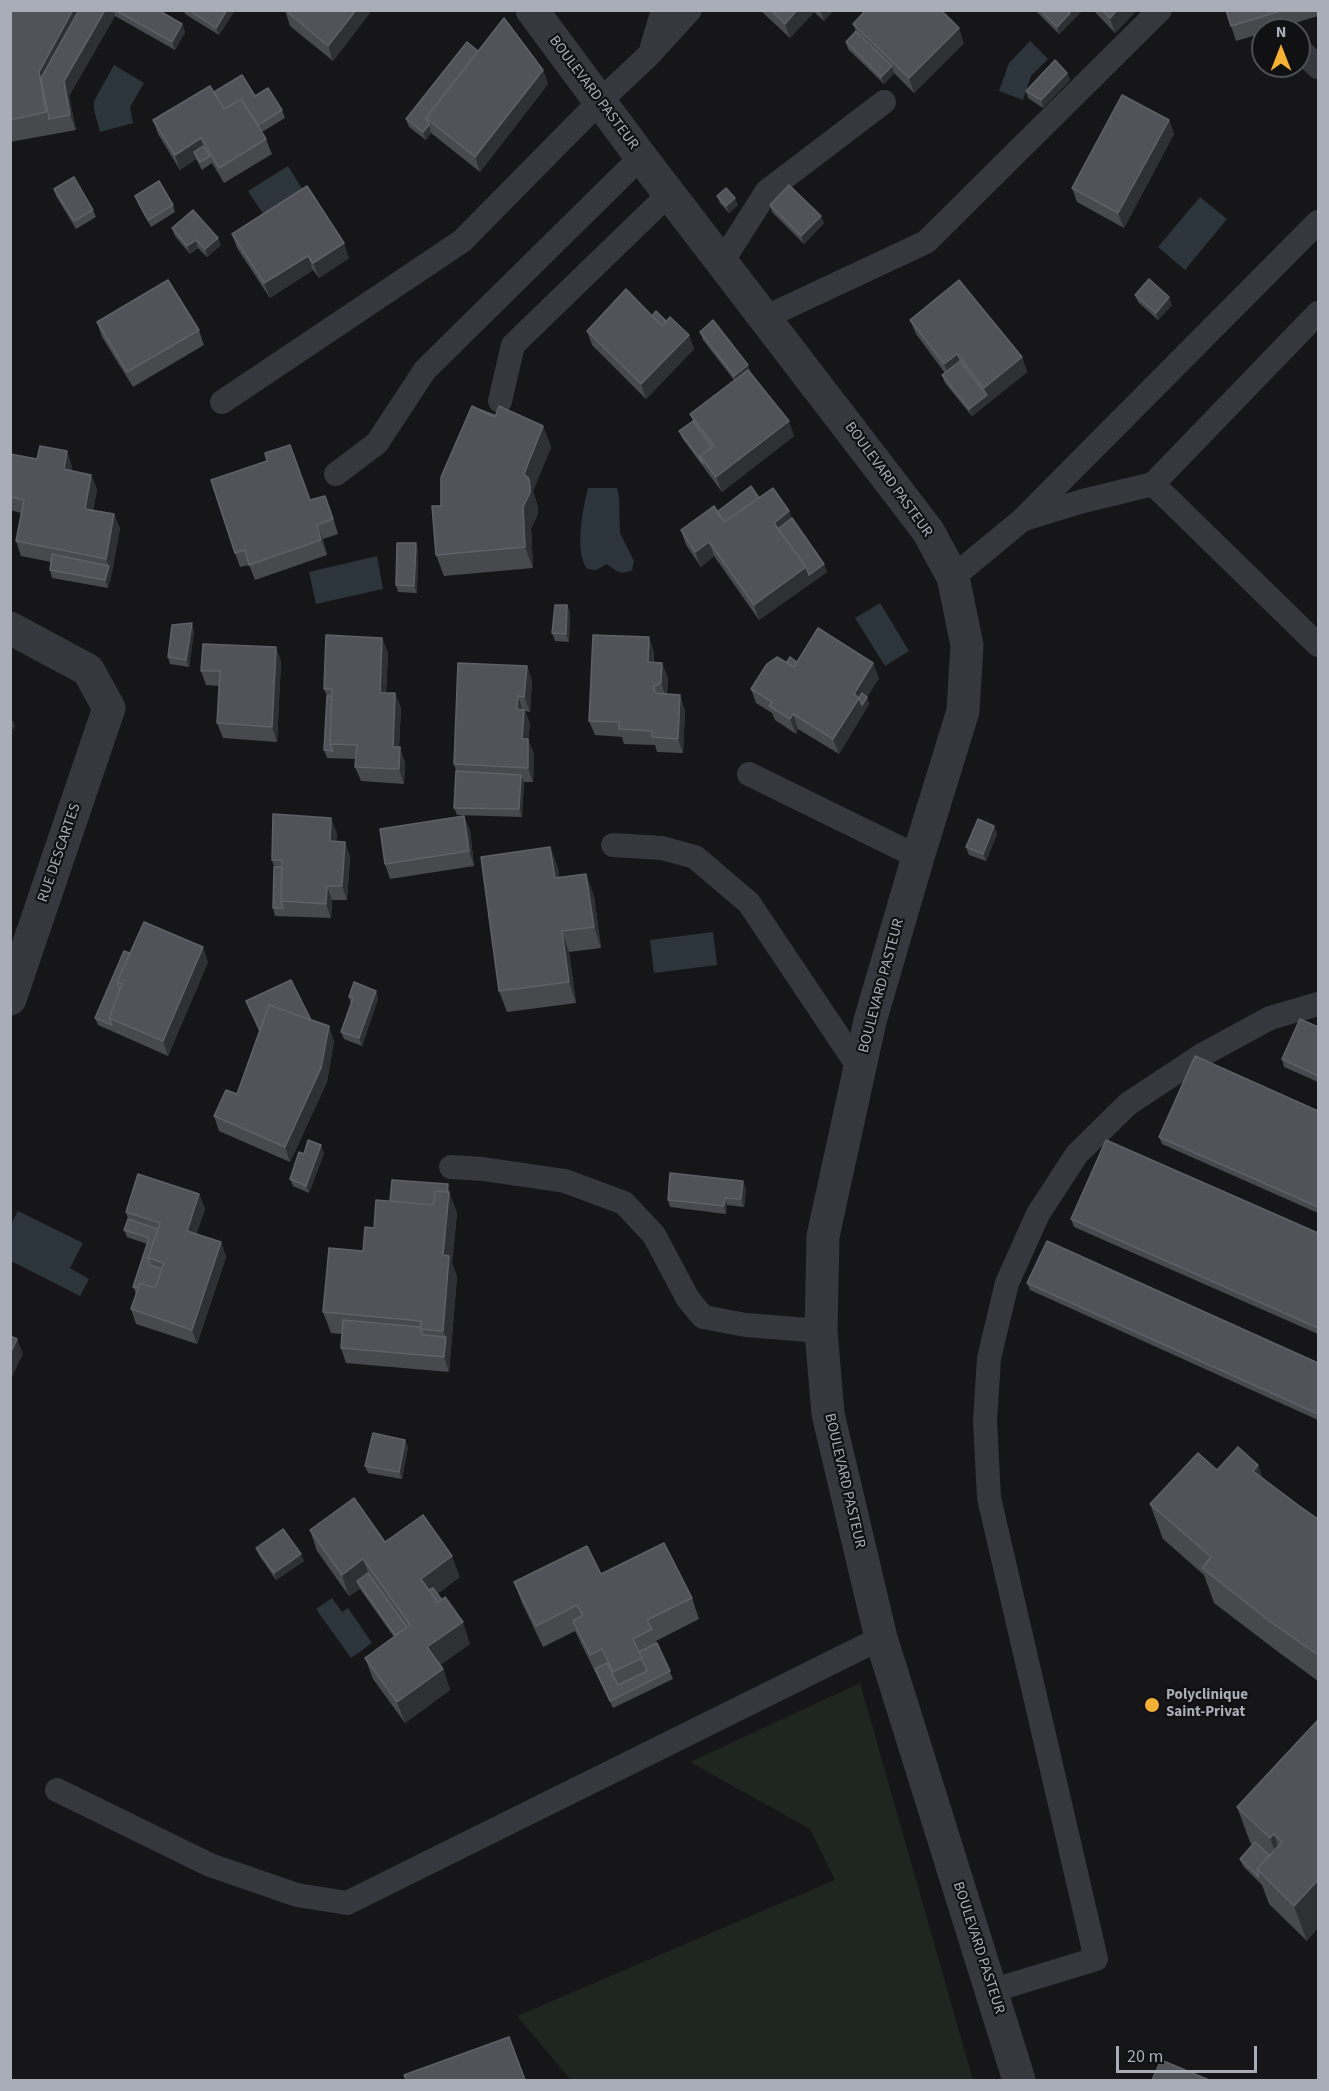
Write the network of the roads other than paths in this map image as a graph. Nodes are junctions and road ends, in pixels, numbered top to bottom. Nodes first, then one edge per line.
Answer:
1 (532, 10) edge
2 (663, 10) edge
3 (690, 10) edge
4 (1160, 10) edge
5 (649, 55) junction
6 (600, 101) junction
7 (884, 102) dead end
8 (641, 157) junction
9 (670, 193) junction
10 (1318, 222) edge
11 (722, 262) junction
12 (1318, 313) edge
13 (766, 317) junction
14 (500, 401) dead end
15 (222, 402) dead end
16 (336, 474) dead end
17 (1153, 484) junction
18 (1022, 520) junction
19 (953, 578) junction
20 (10, 628) edge
21 (1318, 645) edge
22 (749, 774) dead end
23 (613, 845) dead end
24 (918, 856) junction
25 (10, 999) edge
26 (1318, 1004) edge
27 (860, 1069) junction
28 (451, 1167) dead end
29 (821, 1331) junction
30 (881, 1638) junction
31 (57, 1791) dead end
32 (991, 1990) junction
33 (1019, 2080) edge

1 - 6 street, BOULEVARD PASTEUR
2 - 5 lane
3 - 5 lane
4 - 13 lane
5 - 6 lane
6 - 8 street, BOULEVARD PASTEUR
6 - 15 lane
7 - 11 lane
8 - 9 street, BOULEVARD PASTEUR
8 - 16 lane
9 - 11 street, BOULEVARD PASTEUR
9 - 14 lane
10 - 18 lane
11 - 13 street, BOULEVARD PASTEUR
12 - 17 lane
13 - 19 street, BOULEVARD PASTEUR
17 - 18 lane
17 - 21 lane
18 - 19 lane
19 - 24 street, BOULEVARD PASTEUR
20 - 25 street, RUE DESCARTES
22 - 24 lane
23 - 27 lane
24 - 27 street, BOULEVARD PASTEUR
26 - 32 lane
27 - 29 street, BOULEVARD PASTEUR
28 - 29 lane
29 - 30 street, BOULEVARD PASTEUR
30 - 31 lane
30 - 32 street, BOULEVARD PASTEUR
32 - 33 street, BOULEVARD PASTEUR

